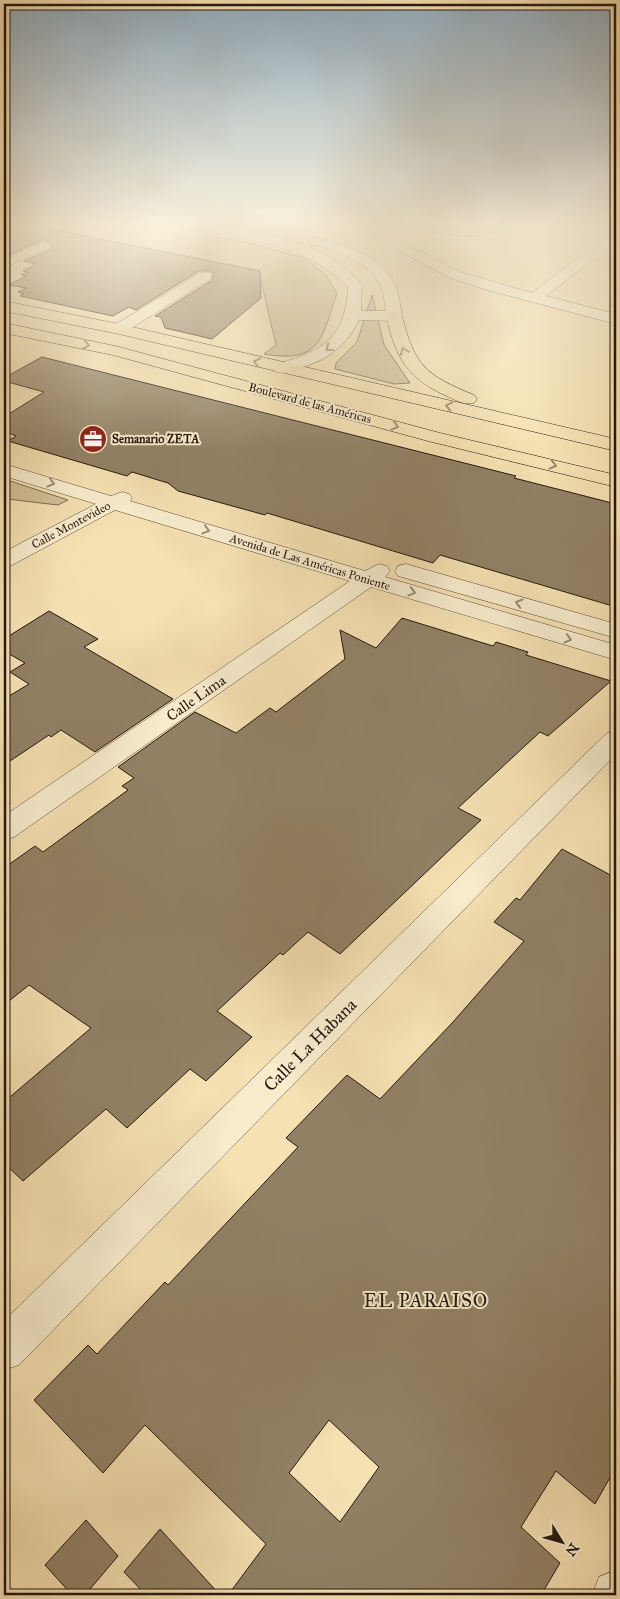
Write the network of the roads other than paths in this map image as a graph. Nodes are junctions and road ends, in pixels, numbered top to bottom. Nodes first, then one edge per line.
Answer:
1 (167, 300) edge
2 (355, 300) edge
3 (390, 300) edge
4 (541, 300) edge
5 (4, 306) edge
6 (352, 315) junction
7 (394, 316) junction
8 (616, 319) edge
9 (4, 328) edge
10 (120, 329) junction
11 (282, 368) junction
12 (534, 426) junction
13 (616, 444) edge
14 (4, 451) edge
15 (4, 470) edge
16 (616, 481) edge
17 (138, 490) junction
18 (114, 502) junction
19 (4, 560) edge
20 (377, 572) junction
21 (616, 631) edge
22 (616, 653) edge
23 (616, 739) edge
24 (4, 830) edge
25 (4, 1350) edge

1 - 10 street
2 - 6 street
3 - 7 street
4 - 8 street
5 - 10 main road, Boulevard de las Américas
6 - 7 street
6 -> 11 street
12 -> 7 main road
9 -> 16 main road, Boulevard de las Américas
11 -> 10 main road, Boulevard de las Américas
12 -> 11 main road, Boulevard de las Américas
12 - 13 main road, Boulevard de las Américas
14 - 17 street, Avenida de Las Américas Poniente
15 -> 18 street, Avenida de Las Américas Poniente
17 - 18 street, Calle Montevideo
17 - 20 street, Avenida de Las Américas Poniente
18 - 19 street, Calle Montevideo
18 -> 20 street, Avenida de Las Américas Poniente
21 -> 20 street, Avenida de Las Américas Poniente
20 -> 22 street, Avenida de Las Américas Poniente
20 - 24 street, Calle Lima
23 - 25 street, Calle La Habana

